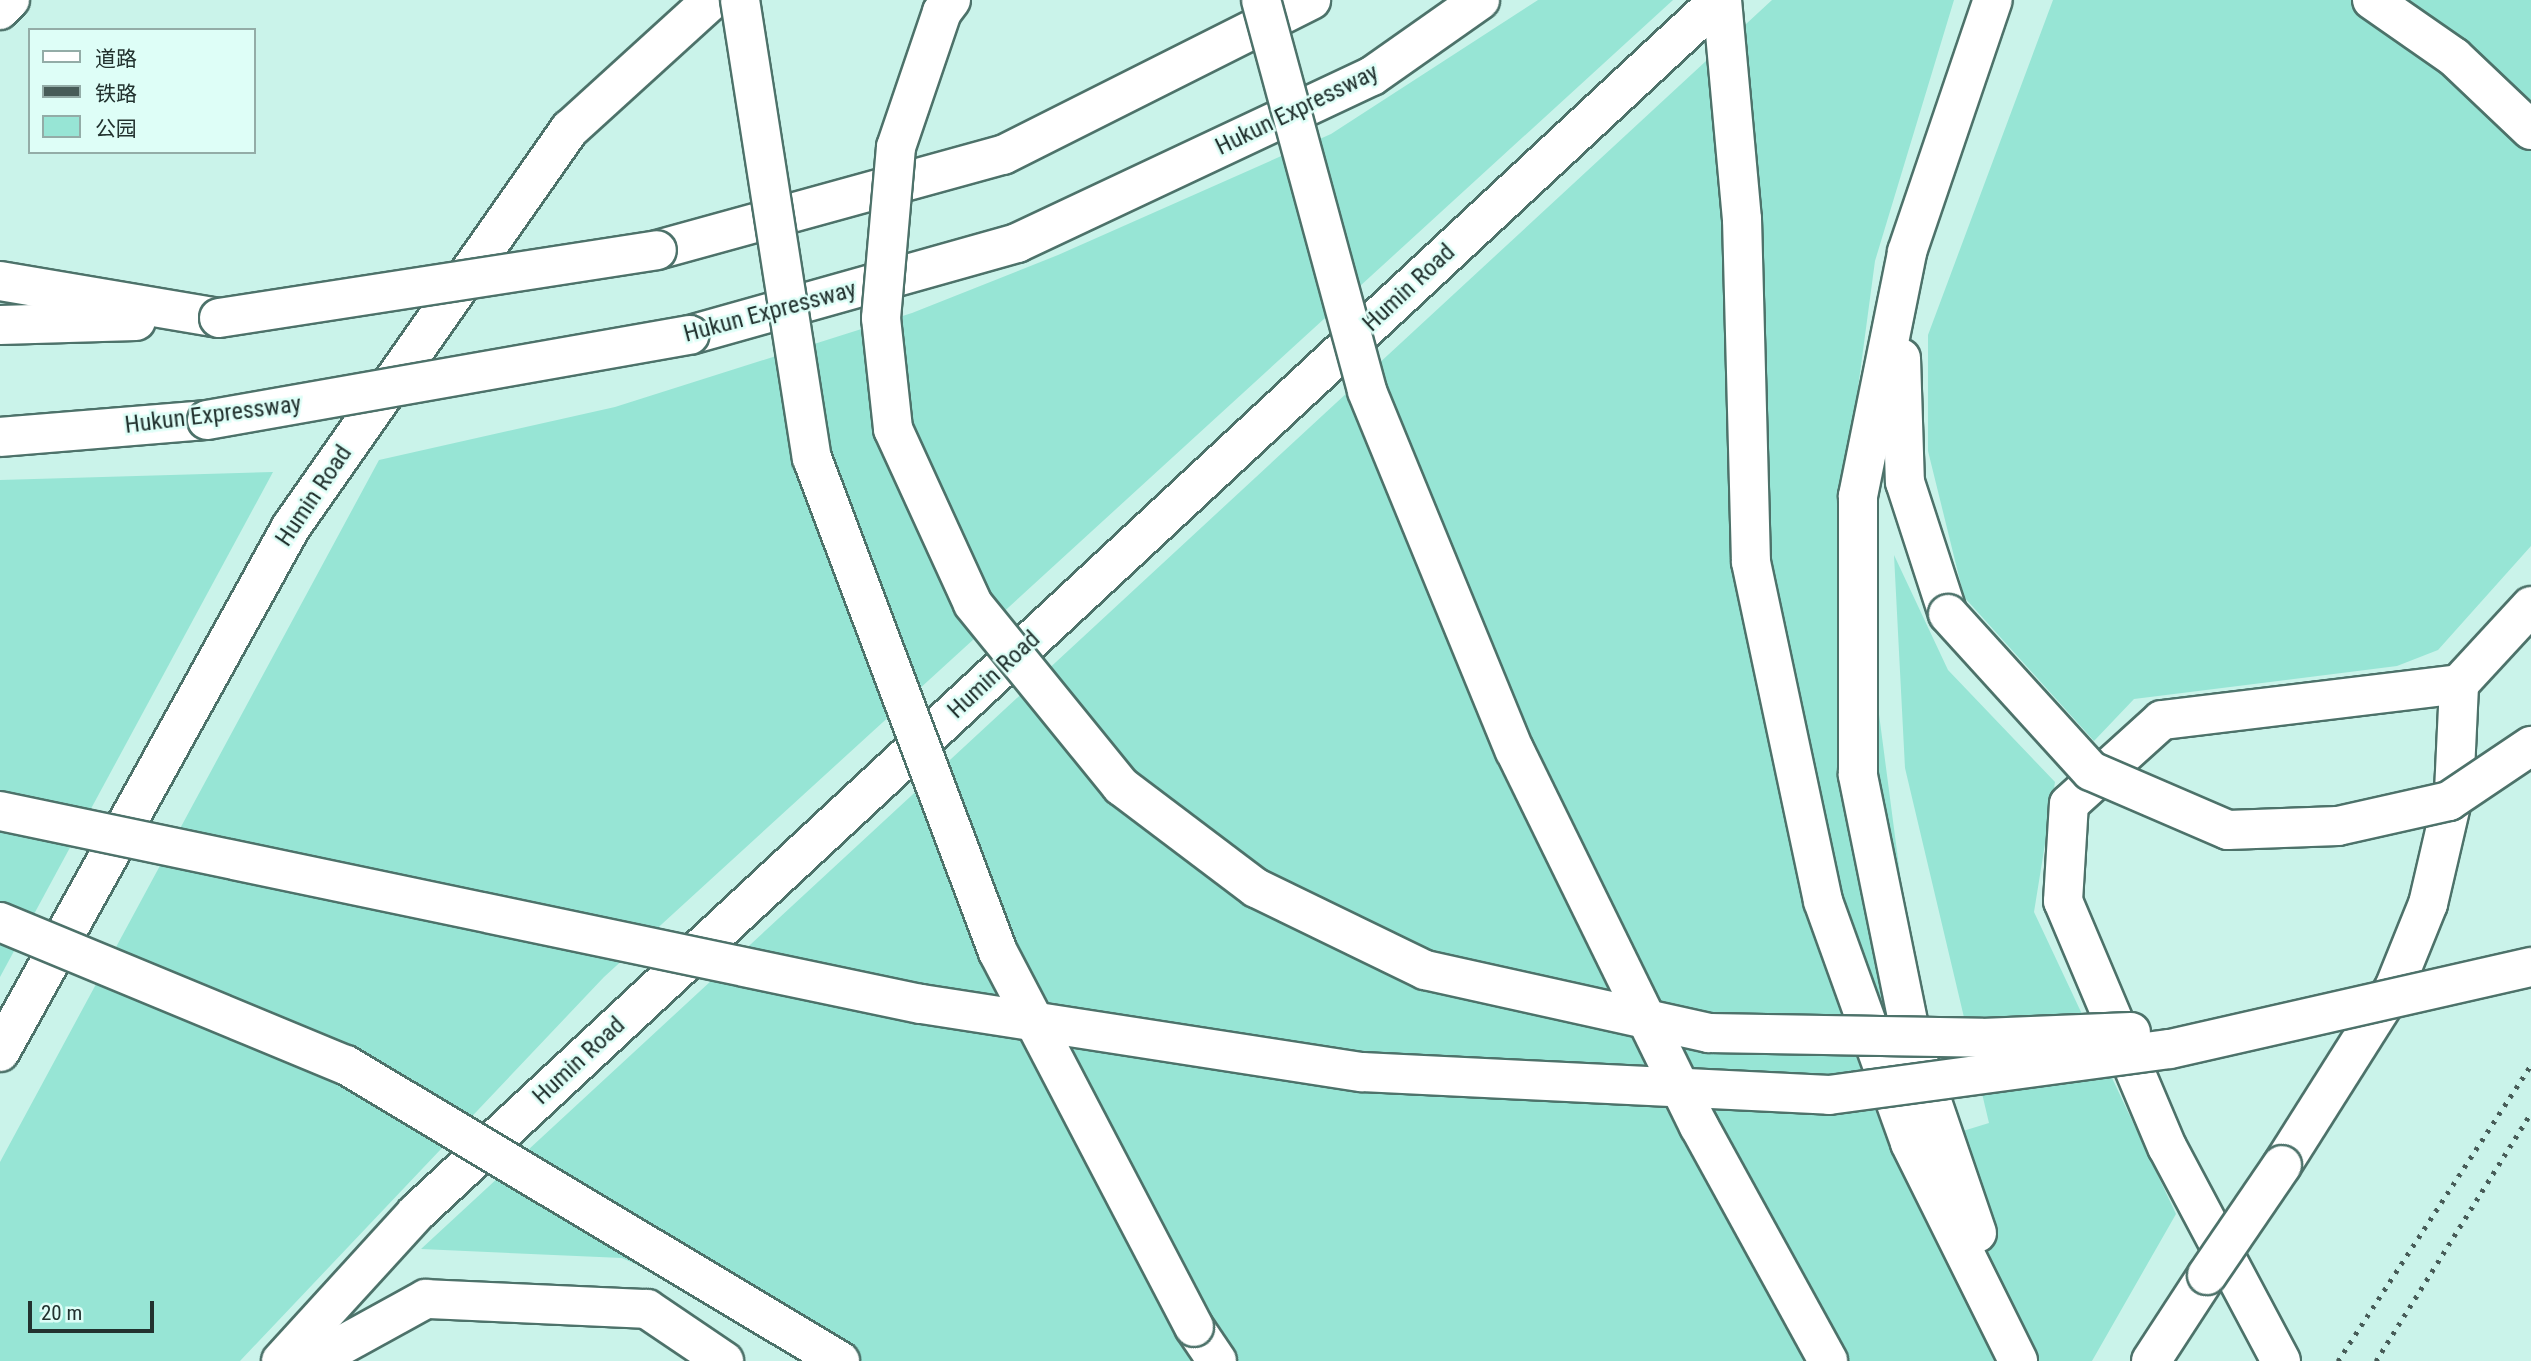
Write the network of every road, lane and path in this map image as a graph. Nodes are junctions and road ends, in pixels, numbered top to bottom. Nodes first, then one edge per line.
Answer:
1 (10, 0) edge
2 (712, 0) edge
3 (740, 0) edge
4 (951, 0) edge
5 (1261, 0) edge
6 (1311, 0) edge
7 (1480, 0) edge
8 (1720, 0) edge
9 (1993, 0) edge
10 (2372, 0) edge
11 (0, 10) edge
12 (1976, 46) junction
13 (2531, 130) edge
14 (0, 281) edge
15 (219, 318) junction
16 (0, 325) edge
17 (0, 437) edge
18 (2531, 606) edge
19 (2459, 684) junction
20 (2531, 746) edge
21 (0, 811) edge
22 (0, 922) edge
23 (2531, 967) edge
24 (2270, 1027) junction
25 (0, 1052) edge
26 (281, 1361) edge
27 (313, 1361) edge
28 (724, 1361) edge
29 (840, 1361) edge
30 (1217, 1361) edge
31 (1828, 1361) edge
32 (2019, 1361) edge
33 (2151, 1361) edge
34 (2281, 1361) edge

1 - 11 main road
2 - 25 main road, Humin Road
3 - 30 main road, bridge
4 - 24 main road, bridge
5 - 31 main road, bridge
6 - 15 main road, bridge
7 - 17 main road, Hukun Expressway, bridge
8 - 26 main road, Humin Road
8 - 32 main road, bridge
9 - 12 main road
10 - 13 main road
12 - 20 main road, bridge
12 - 32 main road, bridge
14 - 15 main road
15 - 16 main road
18 - 19 main road
19 - 33 main road, bridge
19 - 34 main road
21 - 24 main road, bridge
22 - 29 main road, bridge
23 - 24 main road, bridge
27 - 28 main road

